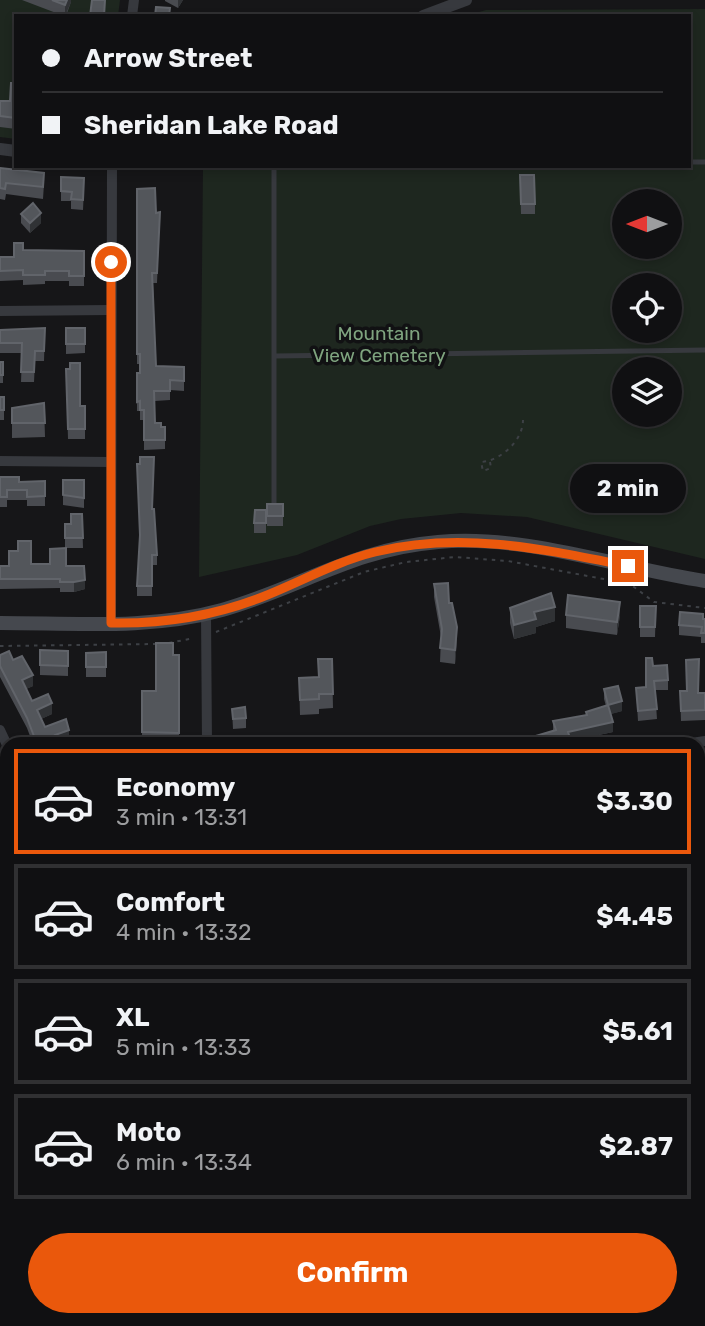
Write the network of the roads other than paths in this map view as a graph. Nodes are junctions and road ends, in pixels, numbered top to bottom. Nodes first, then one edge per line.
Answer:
1 (466, 0) edge
2 (428, 14) edge
3 (112, 168) edge
4 (274, 168) edge
5 (111, 310) junction
6 (0, 311) edge
7 (705, 350) edge
8 (275, 356) junction
9 (0, 461) edge
10 (111, 462) junction
11 (274, 507) edge
12 (705, 581) edge
13 (206, 614) junction
14 (0, 623) edge
15 (111, 623) junction
16 (207, 737) edge

1 - 2 street
3 - 5 street
4 - 8 lane
5 - 6 street
5 - 10 street
7 - 8 lane
8 - 11 lane
9 - 10 street
10 - 15 street
12 - 13 main road
13 - 15 main road
13 - 16 street
14 - 15 main road

